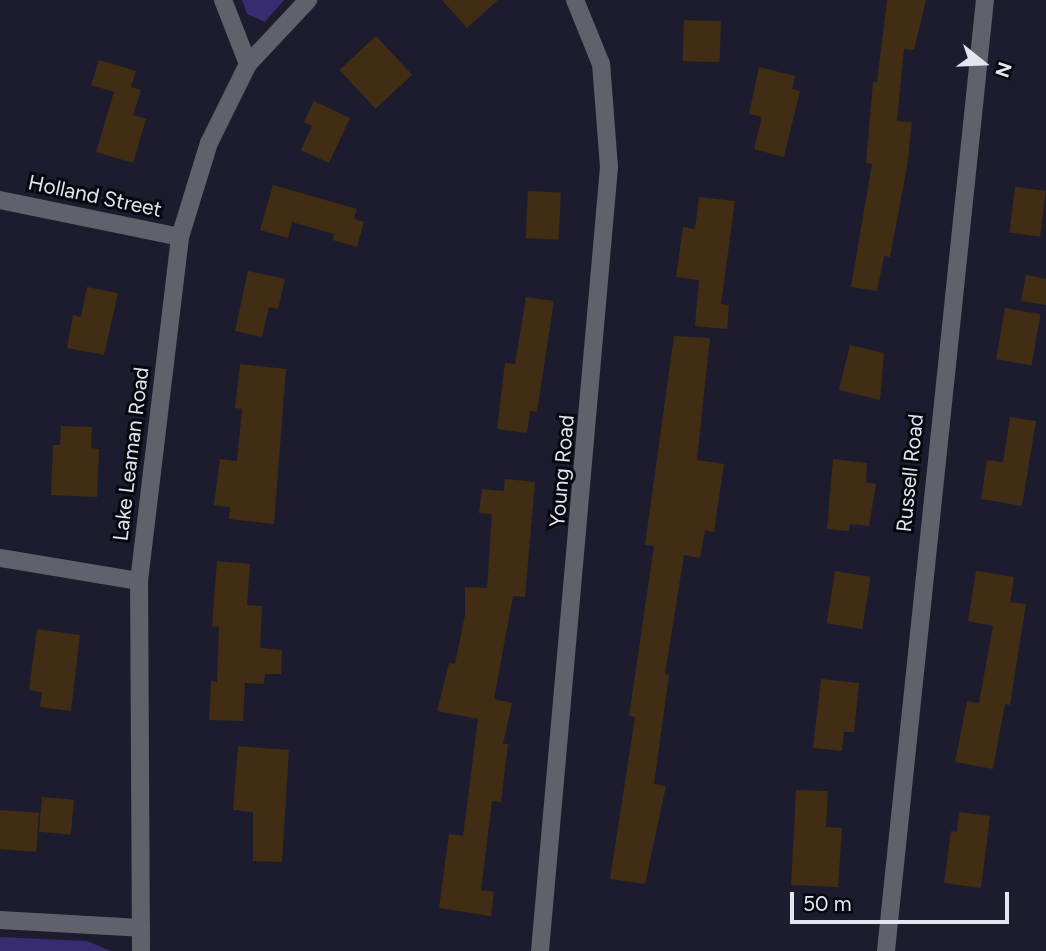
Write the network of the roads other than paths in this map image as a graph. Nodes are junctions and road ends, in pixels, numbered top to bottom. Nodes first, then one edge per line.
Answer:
1 (223, 0) edge
2 (308, 0) edge
3 (575, 0) edge
4 (985, 0) edge
5 (248, 64) junction
6 (0, 200) edge
7 (180, 237) junction
8 (0, 558) edge
9 (139, 581) junction
10 (0, 920) edge
11 (141, 928) junction
12 (141, 951) edge
13 (540, 951) edge
14 (886, 951) edge

1 - 5 street
2 - 5 street, Lake Leaman Road
3 - 13 street, Young Road
4 - 14 street, Russell Road
5 - 7 street, Lake Leaman Road
6 - 7 street, Holland Street
7 - 9 street, Lake Leaman Road
8 - 9 street
9 - 11 street, Lake Leaman Road
10 - 11 street
11 - 12 street, Lake Leaman Road

